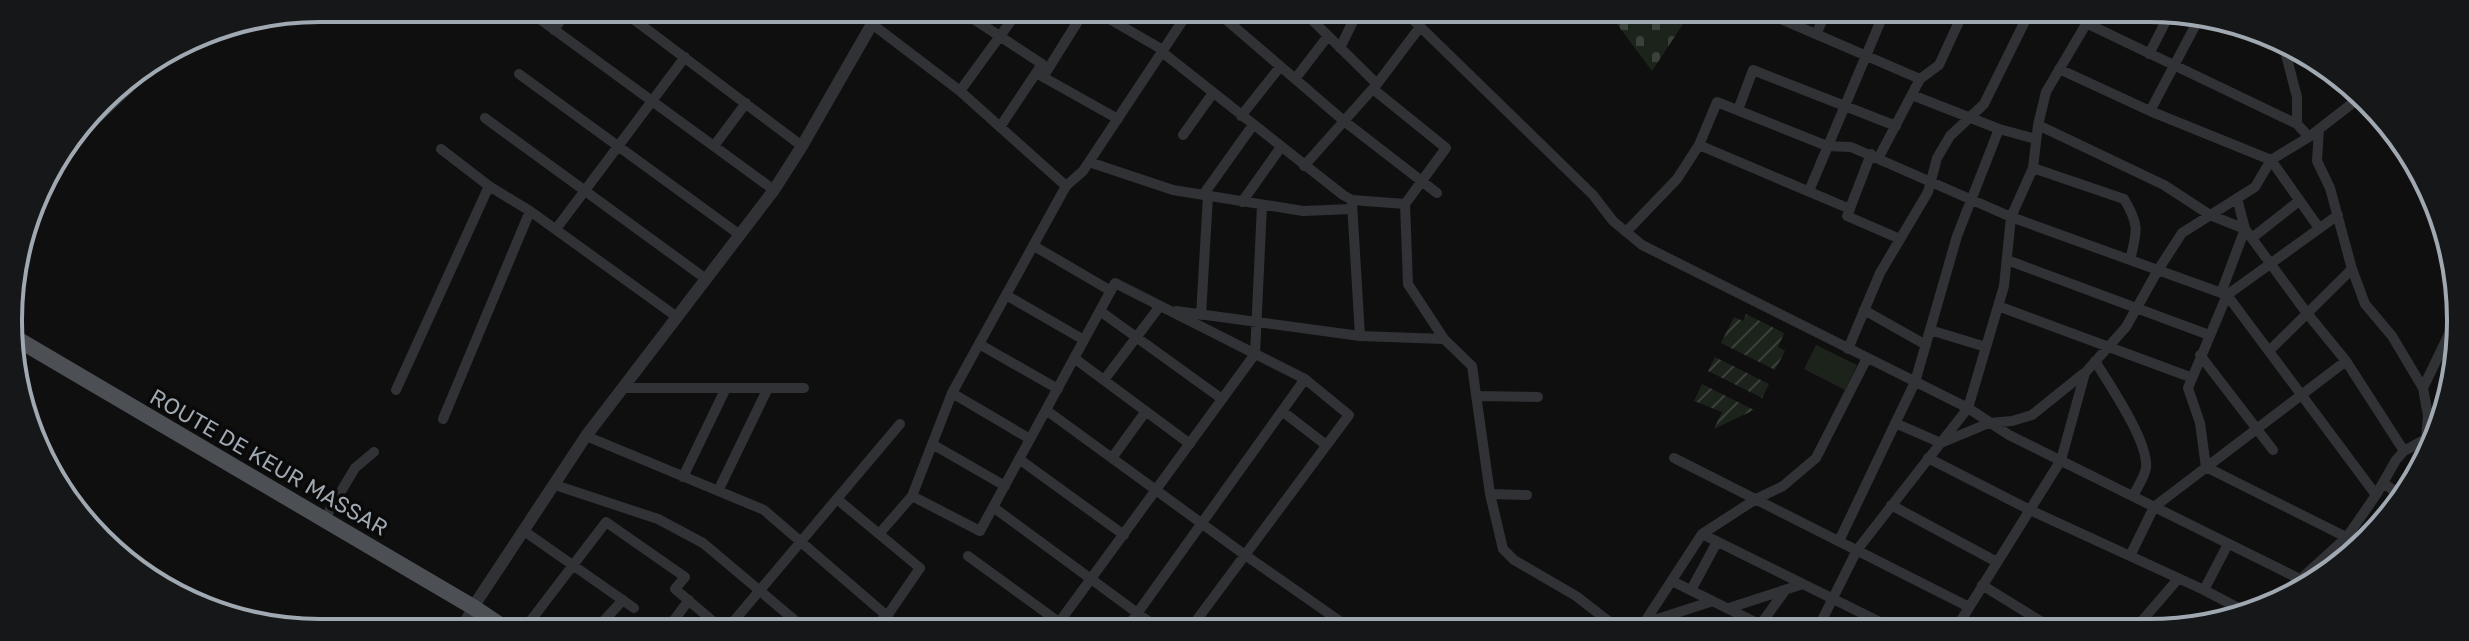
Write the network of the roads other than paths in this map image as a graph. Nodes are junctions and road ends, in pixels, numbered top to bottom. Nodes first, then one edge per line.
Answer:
1 (544, 22) edge
2 (559, 22) edge
3 (638, 22) edge
4 (979, 22) edge
5 (1010, 22) edge
6 (1075, 22) edge
7 (1114, 22) edge
8 (1182, 22) edge
9 (1229, 22) edge
10 (1314, 22) edge
11 (1353, 22) edge
12 (1415, 22) edge
13 (1788, 22) edge
14 (1822, 22) edge
15 (1880, 22) edge
16 (1959, 22) edge
17 (2024, 22) edge
18 (2088, 22) edge
19 (2095, 22) edge
20 (2164, 23) edge
21 (872, 24) joint
22 (2194, 26) edge
23 (1420, 27) junction
24 (554, 30) junction
25 (1816, 34) junction
26 (1000, 35) junction
27 (1328, 36) junction
28 (1340, 48) junction
29 (1163, 51) junction
30 (2149, 54) junction
31 (1865, 55) junction
32 (2287, 56) edge
33 (685, 57) junction
34 (2174, 66) junction
35 (1280, 67) junction
36 (2059, 69) junction
37 (519, 74) dead end
38 (1039, 75) junction
39 (1295, 79) junction
40 (1920, 79) junction
41 (1375, 86) junction
42 (960, 91) junction
43 (1213, 93) junction
44 (1912, 95) junction
45 (652, 101) junction
46 (746, 103) junction
47 (2353, 103) edge
48 (1844, 107) junction
49 (1738, 110) junction
50 (2150, 111) junction
51 (1241, 116) junction
52 (1969, 117) junction
53 (485, 118) dead end
54 (1118, 119) junction
55 (1344, 121) junction
56 (2297, 124) junction
57 (1253, 125) junction
58 (2038, 125) junction
59 (1896, 126) junction
60 (1000, 127) junction
61 (1999, 129) junction
62 (2319, 129) junction
63 (1183, 135) dead end
64 (2309, 137) junction
65 (2036, 139) junction
66 (1699, 145) junction
67 (618, 146) junction
68 (714, 146) junction
69 (802, 146) junction
70 (1827, 146) junction
71 (1281, 147) junction
72 (441, 149) dead end
73 (1875, 156) junction
74 (2271, 160) junction
75 (1089, 162) junction
76 (1304, 166) junction
77 (2033, 168) junction
78 (1422, 181) junction
79 (1929, 182) junction
80 (489, 186) junction
81 (1066, 186) junction
82 (585, 190) junction
83 (774, 190) junction
84 (1809, 191) junction
85 (1437, 193) dead end
86 (1206, 195) junction
87 (2237, 198) junction
88 (1970, 200) junction
89 (2299, 201) junction
90 (1242, 202) junction
91 (1352, 204) junction
92 (1405, 204) junction
93 (1262, 205) junction
94 (1850, 209) junction
95 (530, 211) junction
96 (2210, 215) junction
97 (2338, 215) junction
98 (2011, 217) junction
99 (2319, 228) junction
100 (556, 229) junction
101 (1626, 232) junction
102 (2248, 233) junction
103 (740, 235) junction
104 (1900, 239) junction
105 (1034, 246) junction
106 (2007, 260) junction
107 (2130, 260) junction
108 (2270, 264) junction
109 (2352, 269) junction
110 (2158, 270) junction
111 (706, 279) junction
112 (1111, 291) junction
113 (2224, 294) junction
114 (1006, 295) junction
115 (1998, 306) junction
116 (1164, 308) junction
117 (2136, 308) junction
118 (1864, 310) junction
119 (1100, 311) junction
120 (2306, 312) junction
121 (1201, 315) junction
122 (677, 317) junction
123 (1257, 322) junction
124 (1930, 330) junction
125 (2209, 335) junction
126 (1360, 336) junction
127 (1136, 337) junction
128 (1444, 339) junction
129 (1084, 340) junction
130 (2446, 340) edge
131 (23, 343) edge
132 (979, 344) junction
133 (1926, 345) junction
134 (1986, 347) junction
135 (2108, 347) junction
136 (1848, 349) junction
137 (2269, 351) junction
138 (1255, 354) junction
139 (2200, 355) junction
140 (1074, 358) junction
141 (1867, 358) junction
142 (2095, 361) junction
143 (2346, 361) junction
144 (2085, 373) junction
145 (2190, 377) junction
146 (1305, 379) junction
147 (1104, 380) junction
148 (1915, 382) junction
149 (623, 388) junction
150 (726, 388) junction
151 (768, 388) junction
152 (804, 388) dead end
153 (2423, 388) junction
154 (1058, 389) junction
155 (396, 390) dead end
156 (952, 393) junction
157 (1476, 396) junction
158 (2302, 396) junction
159 (1538, 397) dead end
160 (1222, 399) junction
161 (1968, 408) junction
162 (1046, 410) junction
163 (1146, 411) junction
164 (1282, 411) junction
165 (443, 419) dead end
166 (1895, 423) junction
167 (1989, 423) junction
168 (900, 424) dead end
169 (2427, 427) edge
170 (2257, 428) junction
171 (586, 436) junction
172 (1030, 439) junction
173 (2421, 442) edge
174 (1941, 443) junction
175 (932, 444) junction
176 (1190, 444) junction
177 (1326, 445) junction
178 (2273, 450) dead end
179 (2404, 451) junction
180 (374, 452) dead end
181 (1112, 458) junction
182 (1674, 458) dead end
183 (1928, 458) junction
184 (1019, 459) junction
185 (2061, 460) junction
186 (2206, 467) junction
187 (683, 477) junction
188 (2383, 483) junction
189 (555, 485) junction
190 (1005, 486) junction
191 (1156, 490) junction
192 (2394, 490) edge
193 (718, 491) junction
194 (1490, 494) junction
195 (1527, 495) dead end
196 (2376, 495) junction
197 (912, 496) junction
198 (2133, 496) junction
199 (837, 499) junction
200 (1756, 499) junction
201 (1891, 505) junction
202 (993, 507) junction
203 (2154, 507) junction
204 (2030, 510) junction
205 (324, 520) junction
206 (1201, 524) junction
207 (524, 531) junction
208 (879, 534) junction
209 (1702, 534) junction
210 (1124, 535) junction
211 (2347, 537) junction
212 (2351, 539) edge
213 (1839, 541) junction
214 (801, 542) junction
215 (1717, 542) junction
216 (2228, 544) junction
217 (1857, 550) junction
218 (1245, 555) junction
219 (968, 556) dead end
220 (2130, 556) junction
221 (2324, 561) edge
222 (1997, 562) junction
223 (573, 565) junction
224 (1091, 579) junction
225 (2178, 579) junction
226 (2298, 579) edge
227 (1672, 581) junction
228 (1803, 584) junction
229 (1982, 585) junction
230 (1691, 590) junction
231 (2204, 590) junction
232 (760, 591) junction
233 (1786, 591) junction
234 (1832, 598) junction
235 (623, 600) junction
236 (689, 600) junction
237 (1713, 601) junction
238 (2235, 606) edge
239 (473, 607) junction
240 (1969, 607) junction
241 (634, 608) dead end
242 (1729, 608) junction
243 (1137, 613) junction
244 (887, 616) junction
245 (466, 619) edge
246 (491, 619) edge
247 (532, 619) edge
248 (605, 619) edge
249 (675, 619) edge
250 (711, 619) edge
251 (736, 619) edge
252 (793, 619) edge
253 (883, 619) edge
254 (888, 619) edge
255 (1050, 619) edge
256 (1065, 619) edge
257 (1133, 619) edge
258 (1145, 619) edge
259 (1197, 619) edge
260 (1337, 619) edge
261 (1604, 619) edge
262 (1641, 619) edge
263 (1659, 619) edge
264 (1746, 619) edge
265 (1765, 619) edge
266 (1822, 619) edge
267 (1874, 619) edge
268 (1962, 619) edge
269 (2037, 619) edge
270 (2143, 619) edge

1 - 24 street
2 - 24 street
3 - 33 street
4 - 26 street
5 - 26 street
6 - 38 street
7 - 29 street
8 - 29 street
9 - 35 street
10 - 27 street
11 - 28 street
12 - 23 street
13 - 25 street
14 - 25 street
15 - 31 street
16 - 40 street
17 - 52 street
18 - 36 street
19 - 30 street
20 - 30 street
21 - 42 street
21 - 69 street
22 - 34 street
23 - 41 street
23 - 101 street
24 - 45 street
25 - 31 street
26 - 38 street
26 - 42 street
27 - 28 street
27 - 39 street
28 - 41 street
29 - 43 street
29 - 54 street
30 - 34 street
31 - 40 street
31 - 48 street
32 - 56 street
33 - 45 street
33 - 46 street
34 - 50 street
34 - 56 street
35 - 39 street
35 - 51 street
36 - 50 street
36 - 58 street
37 - 67 street
38 - 54 street
38 - 60 street
39 - 55 street
40 - 44 street
41 - 55 street
41 - 78 street
42 - 60 street
43 - 51 street
43 - 63 street
44 - 52 street
44 - 59 street
45 - 67 street
45 - 68 street
46 - 68 street
46 - 69 street
47 - 62 street
48 - 49 street
48 - 59 street
48 - 70 street
49 - 66 street
49 - 70 street
50 - 74 street
51 - 57 street
52 - 61 street
52 - 79 street
53 - 82 street
54 - 75 street
55 - 76 street
55 - 78 street
56 - 64 street
57 - 71 street
57 - 86 street
58 - 65 street
58 - 96 street
59 - 73 street
60 - 81 street
61 - 65 street
61 - 88 street
62 - 64 street
62 - 97 street
64 - 74 street
65 - 77 street
66 - 84 street
66 - 101 street
67 - 82 street
67 - 103 street
68 - 83 street
69 - 83 street
70 - 73 street
70 - 84 street
71 - 76 street
71 - 90 street
72 - 80 street
73 - 79 street
73 - 94 street
74 - 87 street
74 - 89 street
75 - 81 street
75 - 86 street
76 - 91 street
77 - 98 street
77 - 107 street
78 - 85 street
78 - 92 street
79 - 88 street
79 - 104 street
80 - 95 street
80 - 155 street
81 - 105 street
82 - 100 street
82 - 111 street
83 - 103 street
84 - 94 street
86 - 90 street
86 - 121 street
87 - 96 street
87 - 102 street
88 - 98 street
88 - 124 street
89 - 99 street
89 - 102 street
90 - 93 street
91 - 92 street
91 - 93 street
91 - 126 street
92 - 128 street
93 - 123 street
94 - 104 street
95 - 100 street
95 - 165 street
96 - 102 street
96 - 110 street
97 - 99 street
97 - 109 street
98 - 106 street
98 - 107 street
99 - 108 street
100 - 122 street
101 - 136 street
102 - 108 street
102 - 113 street
103 - 111 street
104 - 118 street
105 - 112 street
105 - 114 street
106 - 115 street
106 - 117 street
107 - 110 street
108 - 113 street
108 - 120 street
109 - 120 street
109 - 153 street
110 - 113 street
110 - 117 street
111 - 122 street
112 - 116 street
112 - 119 street
113 - 125 street
113 - 137 street
114 - 129 street
114 - 132 street
115 - 134 street
115 - 135 street
116 - 121 street
116 - 127 street
116 - 138 street
117 - 125 street
117 - 135 street
118 - 133 street
118 - 136 street
119 - 127 street
119 - 129 street
120 - 137 street
120 - 143 street
121 - 123 street
122 - 149 street
123 - 126 street
123 - 138 street
124 - 133 street
124 - 134 street
125 - 139 street
126 - 128 street
127 - 147 street
127 - 160 street
128 - 157 street
129 - 140 street
130 - 153 street
131 - 205 main road, ROUTE DE KEUR MASSAR
132 - 154 street
132 - 156 street
133 - 148 street
134 - 161 street
135 - 142 street
135 - 145 street
136 - 141 street
137 - 158 street
138 - 146 street
138 - 160 street
139 - 145 street
139 - 170 street
140 - 147 street
140 - 154 street
141 - 148 street
141 - 200 street
142 - 144 street
142 - 198 street
143 - 158 street
143 - 179 street
144 - 167 street
144 - 185 street
145 - 186 street
146 - 164 street
146 - 177 street
147 - 163 street
148 - 161 street
148 - 166 street
149 - 150 street
149 - 171 street
150 - 151 street
150 - 187 street
151 - 152 street
151 - 193 street
153 - 169 street
154 - 162 street
156 - 172 street
156 - 175 street
157 - 159 street
157 - 194 street
158 - 170 street
158 - 196 street
160 - 176 street
161 - 167 street
161 - 174 street
162 - 172 street
162 - 181 street
163 - 176 street
163 - 181 street
164 - 177 street
164 - 206 street
166 - 174 street
166 - 213 street
167 - 174 street
167 - 185 street
168 - 199 street
170 - 178 street
170 - 186 street
171 - 187 street
171 - 189 street
172 - 184 street
173 - 179 street
174 - 183 street
175 - 190 street
175 - 197 street
176 - 191 street
177 - 218 street
179 - 188 street
180 - 205 street
181 - 191 street
182 - 200 street
183 - 201 street
183 - 204 street
184 - 190 street
184 - 210 street
185 - 198 street
185 - 204 street
186 - 203 street
186 - 211 street
187 - 193 street
188 - 192 street
188 - 196 street
189 - 207 street
189 - 232 street
190 - 202 street
191 - 206 street
191 - 210 street
193 - 214 street
194 - 195 street
194 - 261 street
196 - 211 street
197 - 202 street
197 - 208 street
198 - 203 street
199 - 208 street
199 - 214 street
200 - 209 street
200 - 213 street
201 - 217 street
201 - 222 street
202 - 224 street
203 - 216 street
203 - 220 street
204 - 220 street
204 - 222 street
205 - 239 main road, ROUTE DE KEUR MASSAR
206 - 218 street
206 - 243 street
207 - 223 street
207 - 239 street
208 - 244 street
209 - 215 street
209 - 227 street
210 - 224 street
211 - 212 street
211 - 221 street
213 - 217 street
214 - 232 street
214 - 244 street
215 - 228 street
215 - 230 street
216 - 226 street
216 - 231 street
217 - 234 street
217 - 240 street
218 - 259 street
218 - 260 street
219 - 255 street
220 - 225 street
222 - 229 street
223 - 235 street
223 - 236 street
223 - 247 street
224 - 243 street
224 - 256 street
225 - 231 street
225 - 270 street
227 - 230 street
227 - 262 street
228 - 233 street
228 - 234 street
229 - 240 street
229 - 269 street
230 - 237 street
231 - 238 street
232 - 251 street
232 - 252 street
233 - 242 street
233 - 265 street
234 - 266 street
234 - 267 street
235 - 241 street
235 - 248 street
236 - 249 street
236 - 250 street
237 - 242 street
237 - 263 street
239 - 245 street
239 - 246 main road, ROUTE DE KEUR MASSAR
240 - 268 street
242 - 264 street
243 - 257 street
243 - 258 street
244 - 253 street
244 - 254 street

